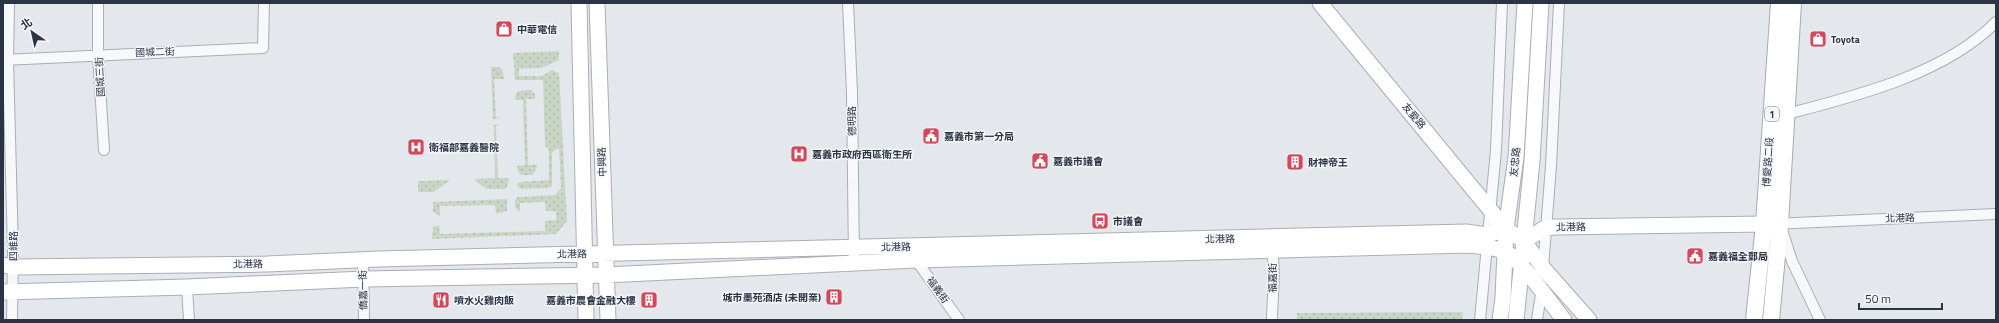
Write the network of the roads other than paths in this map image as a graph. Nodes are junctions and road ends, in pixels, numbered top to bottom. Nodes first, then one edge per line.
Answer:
1 (9, 3) edge
2 (98, 3) edge
3 (264, 3) edge
4 (579, 3) edge
5 (598, 3) edge
6 (848, 3) edge
7 (1320, 3) edge
8 (1502, 3) edge
9 (1525, 3) edge
10 (1541, 3) edge
11 (1559, 3) edge
12 (1779, 3) edge
13 (1793, 3) edge
14 (1996, 22) edge
15 (98, 54) junction
16 (6, 60) edge
17 (1787, 114) junction
18 (104, 150) dead end
19 (1489, 206) junction
20 (1996, 214) edge
21 (1764, 224) junction
22 (1780, 224) junction
23 (1545, 228) junction
24 (1506, 229) junction
25 (1487, 241) junction
26 (1524, 241) junction
27 (1269, 244) junction
28 (1505, 252) junction
29 (583, 254) junction
30 (606, 254) junction
31 (854, 255) junction
32 (363, 260) junction
33 (916, 260) junction
34 (8, 266) edge
35 (1520, 266) junction
36 (1543, 268) junction
37 (584, 275) junction
38 (606, 275) junction
39 (364, 279) junction
40 (187, 287) junction
41 (1542, 290) junction
42 (8, 291) edge
43 (12, 320) edge
44 (189, 320) edge
45 (364, 320) edge
46 (586, 320) edge
47 (608, 320) edge
48 (959, 320) edge
49 (1272, 320) edge
50 (1480, 320) edge
51 (1500, 320) edge
52 (1516, 320) edge
53 (1537, 320) edge
54 (1564, 320) edge
55 (1589, 320) edge
56 (1754, 320) edge
57 (1771, 320) edge
58 (1820, 320) edge

1 - 16 street, 四維路
2 - 15 street, 國城三街
3 - 15 street, 國城二街
4 - 29 main road, 中興路
5 - 30 main road, 中興路
6 - 31 street, 德明路
7 - 19 main road, 友愛路
8 - 19 street, 友忠路
9 - 24 main road, 友忠路
10 - 26 main road, 友忠路
11 - 23 street
12 - 21 main road, 博愛路二段 / 1
13 - 17 main road, 博愛路二段 / 1
14 - 17 street
15 - 16 street, 國城二街
15 - 18 street, 國城三街
16 - 34 street, 四維路
17 - 22 main road, 博愛路二段 / 1
19 - 24 main road, 友愛路
19 - 25 street, 友忠路
20 - 22 street, 北港路
21 - 22 street, 北港路
21 - 23 main road, 北港路
21 - 56 main road, 博愛路二段 / 1
22 - 57 main road, 博愛路二段 / 1
22 - 58 street
23 - 26 main road, 北港路
23 - 36 street
24 - 25 main road, 北港路
24 - 26 main road
24 - 28 main road, 友忠路
25 - 27 main road, 北港路
25 - 28 main road, 北港路
25 - 50 street, 友忠路
26 - 35 main road, 友忠路
26 - 36 main road
27 - 31 main road, 北港路
27 - 33 main road, 北港路
27 - 49 street, 福嘉街
28 - 35 main road, 北港路
28 - 51 main road, 友忠路
29 - 30 main road, 北港路
29 - 32 main road, 北港路
29 - 37 main road, 中興路
30 - 31 main road, 北港路
30 - 38 main road, 中興路
31 - 33 main road, 北港路
31 - 38 main road, 北港路
32 - 34 main road, 北港路
32 - 39 street, 僑嘉一街
33 - 48 street, 福義街
34 - 42 street, 四維路
35 - 41 main road
35 - 52 main road, 友忠路
36 - 41 street
36 - 55 main road
37 - 38 main road, 北港路
37 - 39 main road, 北港路
37 - 46 main road, 中興路
38 - 47 main road, 中興路
39 - 40 main road, 北港路
39 - 45 street, 僑嘉一街
40 - 42 main road, 北港路
40 - 44 street
41 - 53 street
41 - 54 main road
42 - 43 street, 四維路

